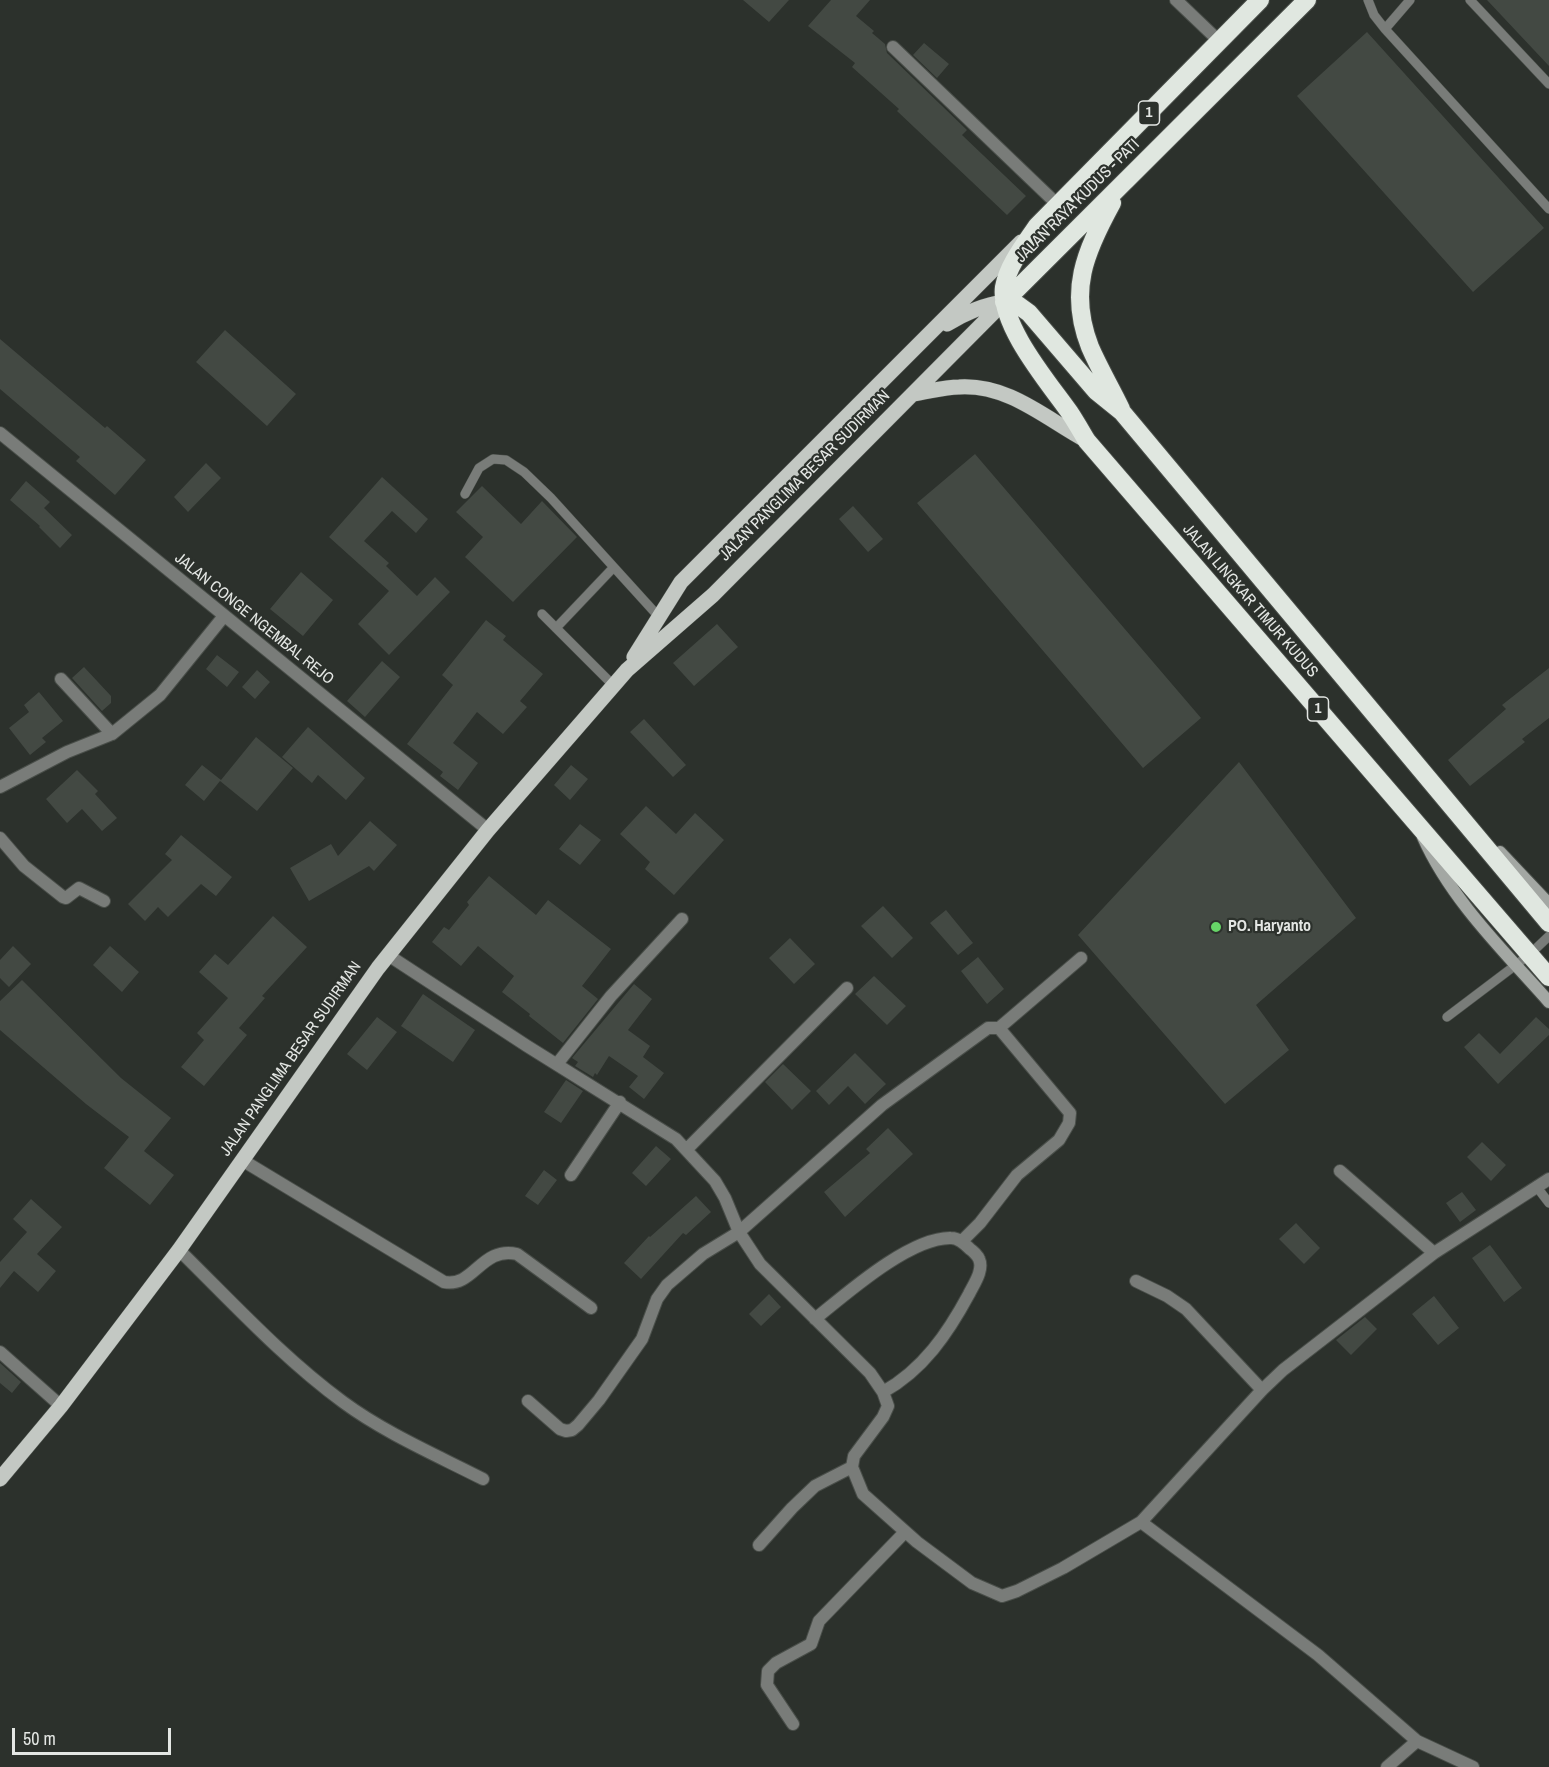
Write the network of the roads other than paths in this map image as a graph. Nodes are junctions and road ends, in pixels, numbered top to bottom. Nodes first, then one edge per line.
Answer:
1 (1176, 0) edge
2 (1260, 0) edge
3 (1307, 0) edge
4 (1368, 0) edge
5 (1410, 0) edge
6 (1470, 0) edge
7 (1385, 29) junction
8 (1219, 41) junction
9 (893, 47) dead end
10 (1549, 84) edge
11 (1125, 180) junction
12 (1058, 204) junction
13 (1549, 209) edge
14 (1037, 226) junction
15 (1004, 302) junction
16 (926, 336) junction
17 (913, 394) junction
18 (1122, 412) junction
19 (3, 439) edge
20 (1087, 441) junction
21 (465, 494) dead end
22 (613, 568) junction
23 (542, 614) dead end
24 (224, 616) junction
25 (659, 617) junction
26 (556, 628) junction
27 (627, 670) junction
28 (61, 679) dead end
29 (613, 685) junction
30 (112, 734) junction
31 (0, 787) edge
32 (1459, 816) junction
33 (488, 830) junction
34 (0, 838) edge
35 (104, 901) dead end
36 (1549, 904) edge
37 (682, 919) dead end
38 (1549, 923) edge
39 (1549, 936) edge
40 (388, 955) junction
41 (1081, 958) dead end
42 (1523, 960) junction
43 (1549, 977) edge
44 (847, 988) dead end
45 (1549, 1002) edge
46 (1447, 1017) dead end
47 (999, 1028) junction
48 (557, 1064) junction
49 (620, 1102) junction
50 (687, 1149) junction
51 (242, 1160) junction
52 (1340, 1171) dead end
53 (570, 1175) dead end
54 (1549, 1179) edge
55 (1536, 1186) junction
56 (1549, 1203) edge
57 (739, 1232) junction
58 (962, 1241) junction
59 (179, 1250) junction
60 (1434, 1253) junction
61 (1136, 1281) dead end
62 (591, 1308) dead end
63 (815, 1319) junction
64 (0, 1352) edge
65 (1262, 1390) junction
66 (883, 1392) junction
67 (528, 1401) dead end
68 (61, 1406) junction
69 (852, 1467) junction
70 (0, 1479) edge
71 (483, 1479) dead end
72 (1141, 1522) junction
73 (905, 1532) junction
74 (759, 1545) dead end
75 (793, 1724) dead end
76 (1417, 1742) junction
77 (1387, 1767) edge
78 (1473, 1767) edge

1 - 8 street
2 - 8 highway, JALAN RAYA KUDUS - PATI / 1
3 - 11 highway, JALAN RAYA KUDUS - PATI / 1
4 - 7 lane
5 - 7 lane
6 - 10 lane
7 - 13 lane
8 - 12 highway, JALAN RAYA KUDUS - PATI / 1
9 - 12 street
11 - 15 highway, JALAN RAYA KUDUS - PATI / 1
11 - 18 highway, 1
12 - 14 highway, JALAN RAYA KUDUS - PATI / 1
14 - 15 highway, JALAN RAYA KUDUS - PATI
14 - 16 main road
15 - 16 main road
15 - 17 main road, JALAN PANGLIMA BESAR SUDIRMAN
15 - 18 highway, 1
15 - 20 highway, JALAN LINGKAR TIMUR KUDUS
16 - 25 main road, JALAN PANGLIMA BESAR SUDIRMAN
17 - 20 main road
17 - 27 main road, JALAN PANGLIMA BESAR SUDIRMAN
18 - 32 highway, JALAN LINGKAR TIMUR KUDUS / 1
19 - 24 street, JALAN CONGE NGEMBAL REJO
20 - 42 highway, JALAN LINGKAR TIMUR KUDUS / 1
21 - 22 lane
22 - 25 lane
22 - 26 lane
23 - 26 lane
24 - 30 street
24 - 33 street, JALAN CONGE NGEMBAL REJO
25 - 27 main road, JALAN PANGLIMA BESAR SUDIRMAN
26 - 29 lane
27 - 29 main road, JALAN PANGLIMA BESAR SUDIRMAN
28 - 30 street
29 - 33 main road, JALAN PANGLIMA BESAR SUDIRMAN
30 - 31 street
32 - 36 street
32 - 38 highway, JALAN LINGKAR TIMUR KUDUS / 1
33 - 40 main road, JALAN PANGLIMA BESAR SUDIRMAN
34 - 35 street
37 - 48 street
39 - 42 lane
40 - 48 street
40 - 51 main road, JALAN PANGLIMA BESAR SUDIRMAN
41 - 47 street
42 - 43 highway, JALAN LINGKAR TIMUR KUDUS / 1
42 - 45 street
42 - 46 lane
44 - 50 street
47 - 57 street
47 - 58 street
48 - 49 street
49 - 50 street
49 - 53 street
50 - 57 street
51 - 59 main road, JALAN PANGLIMA BESAR SUDIRMAN
51 - 62 street
52 - 60 street
54 - 55 street
55 - 56 lane
55 - 60 street
57 - 63 street
57 - 67 street
58 - 63 street
58 - 66 street
59 - 68 main road, JALAN PANGLIMA BESAR SUDIRMAN
59 - 71 street
60 - 65 street
61 - 65 street
63 - 66 street
64 - 68 street
65 - 72 street
66 - 69 street
68 - 70 main road, JALAN PANGLIMA BESAR SUDIRMAN
69 - 73 street
69 - 74 street
72 - 73 street
72 - 76 street
73 - 75 street
76 - 77 street
76 - 78 street

